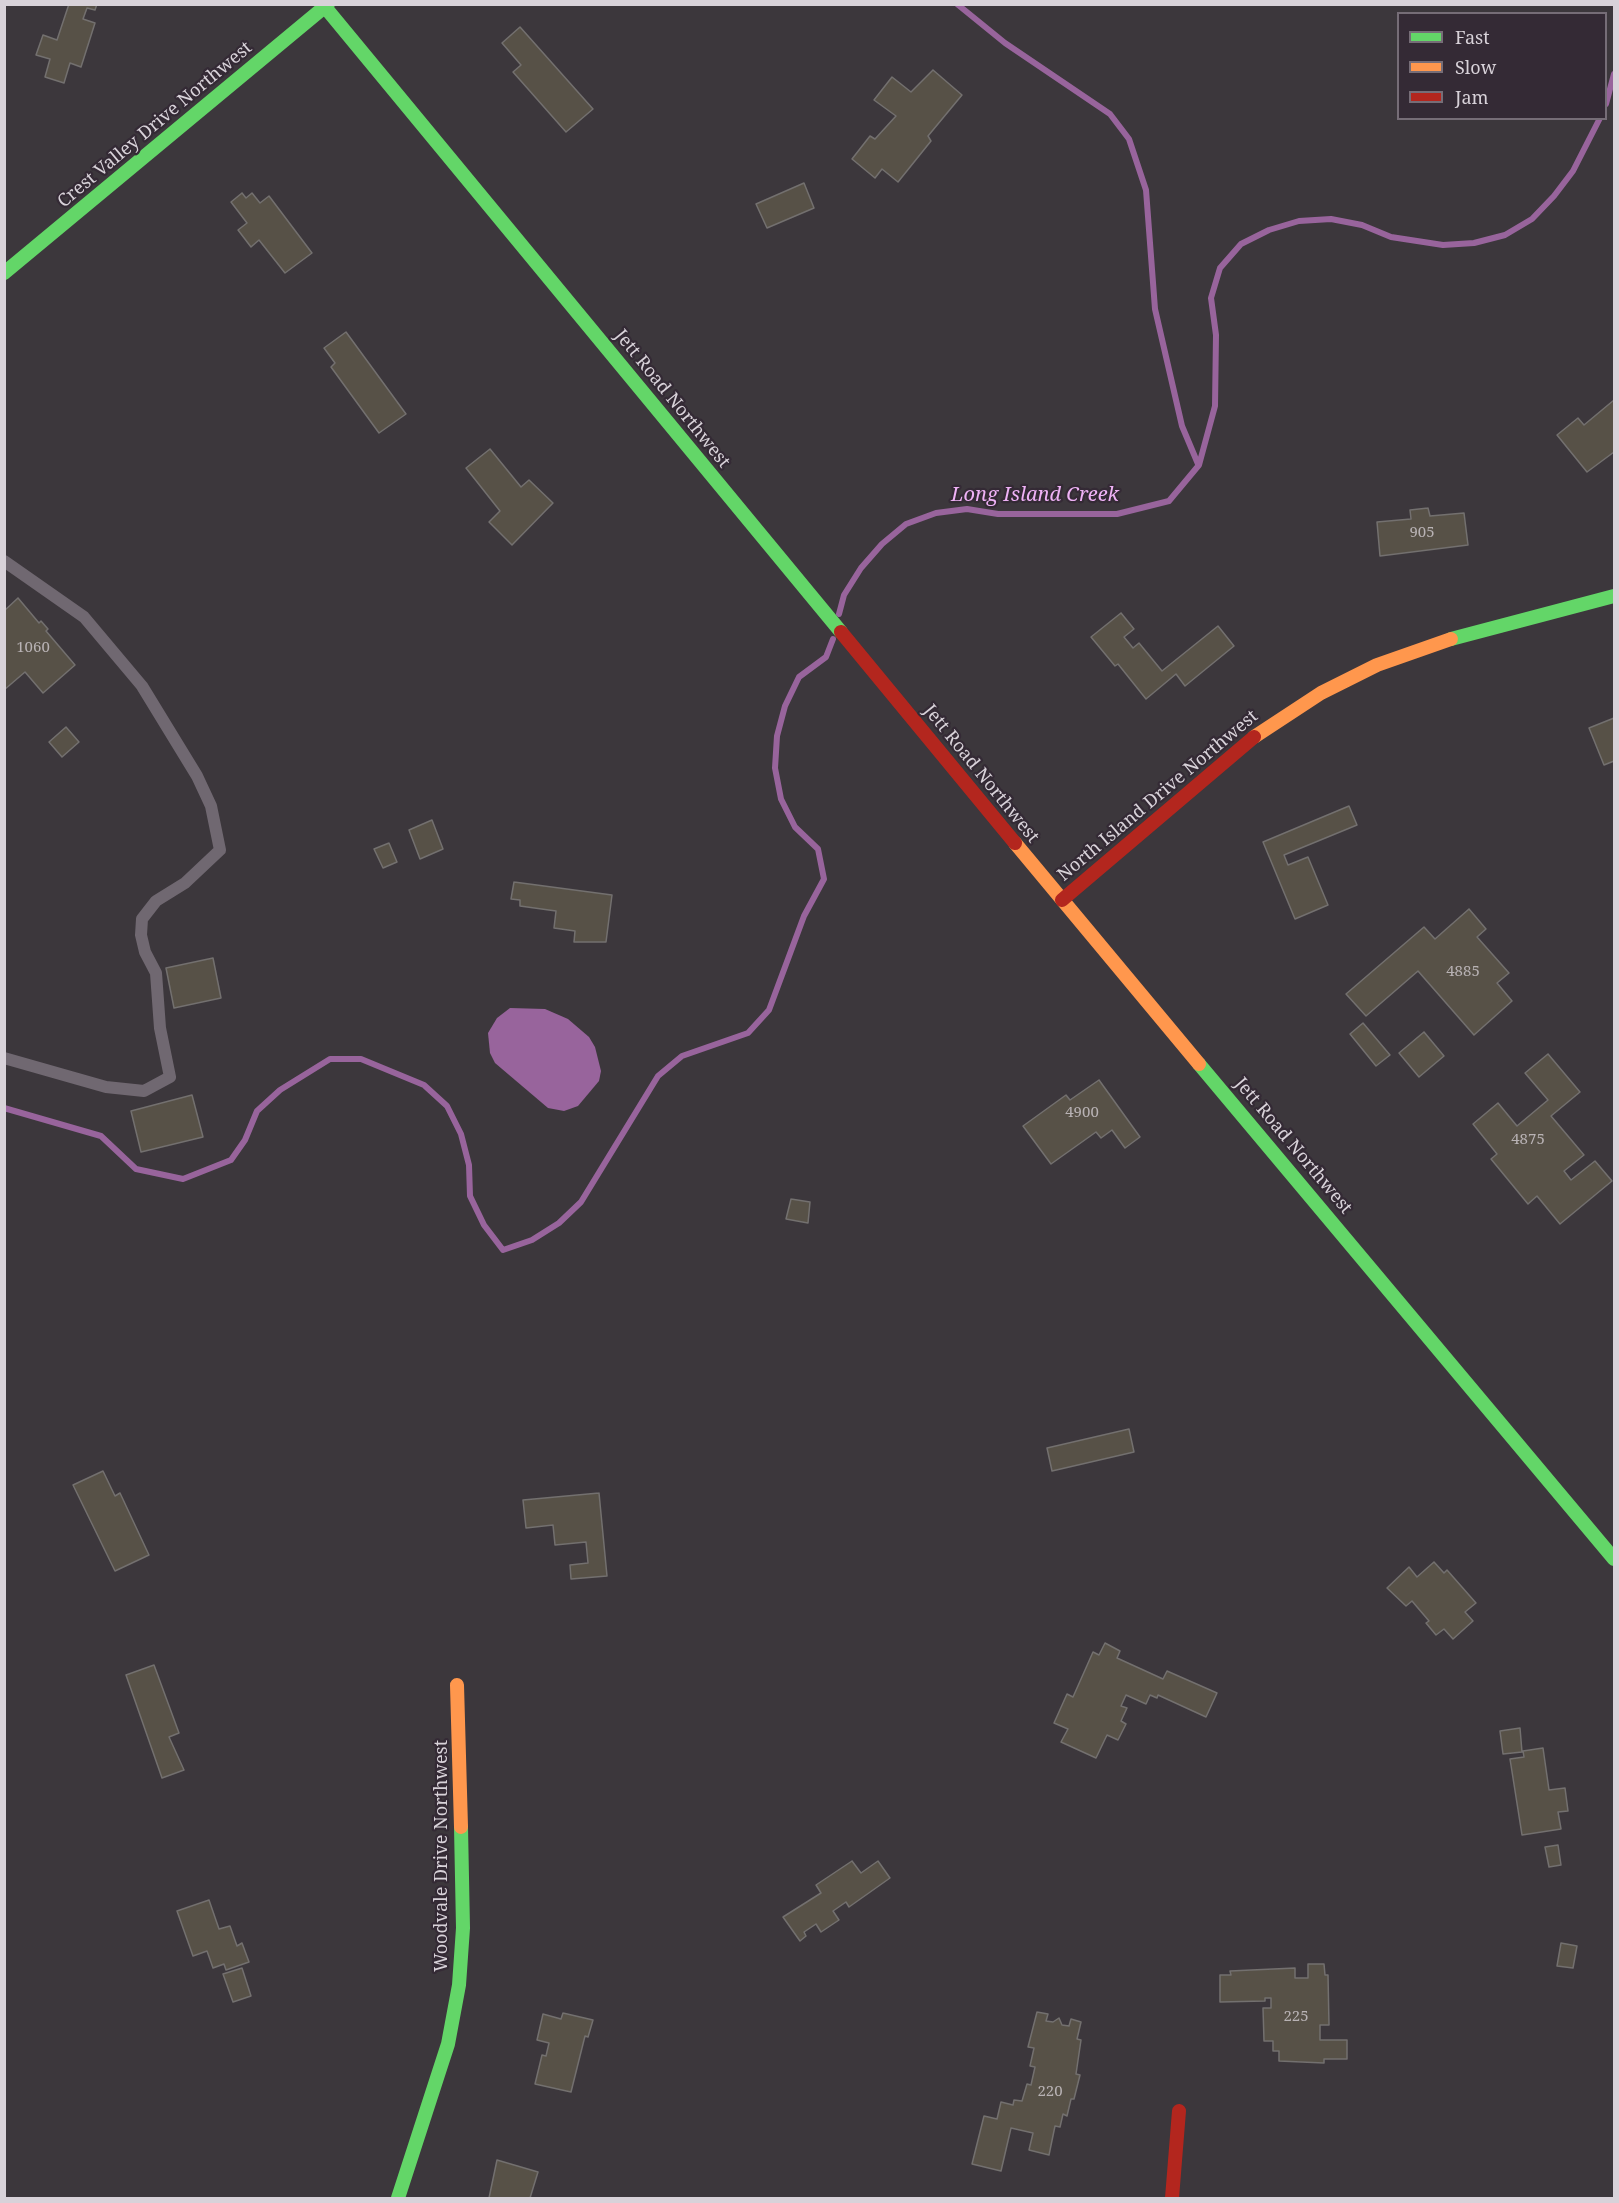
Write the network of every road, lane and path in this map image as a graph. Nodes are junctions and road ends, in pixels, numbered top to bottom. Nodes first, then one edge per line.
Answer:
1 (327, 6) edge
2 (4, 273) edge
3 (4, 561) edge
4 (1614, 596) edge
5 (1062, 900) junction
6 (4, 1058) edge
7 (1614, 1559) edge
8 (457, 1685) dead end
9 (1179, 2111) dead end
10 (398, 2199) edge
11 (1172, 2199) edge

1 - 2 street, Crest Valley Drive Northwest
1 - 5 street, Jett Road Northwest
3 - 6 lane
4 - 5 street, North Island Drive Northwest
5 - 7 street, Jett Road Northwest
8 - 10 street, Woodvale Drive Northwest
9 - 11 street

